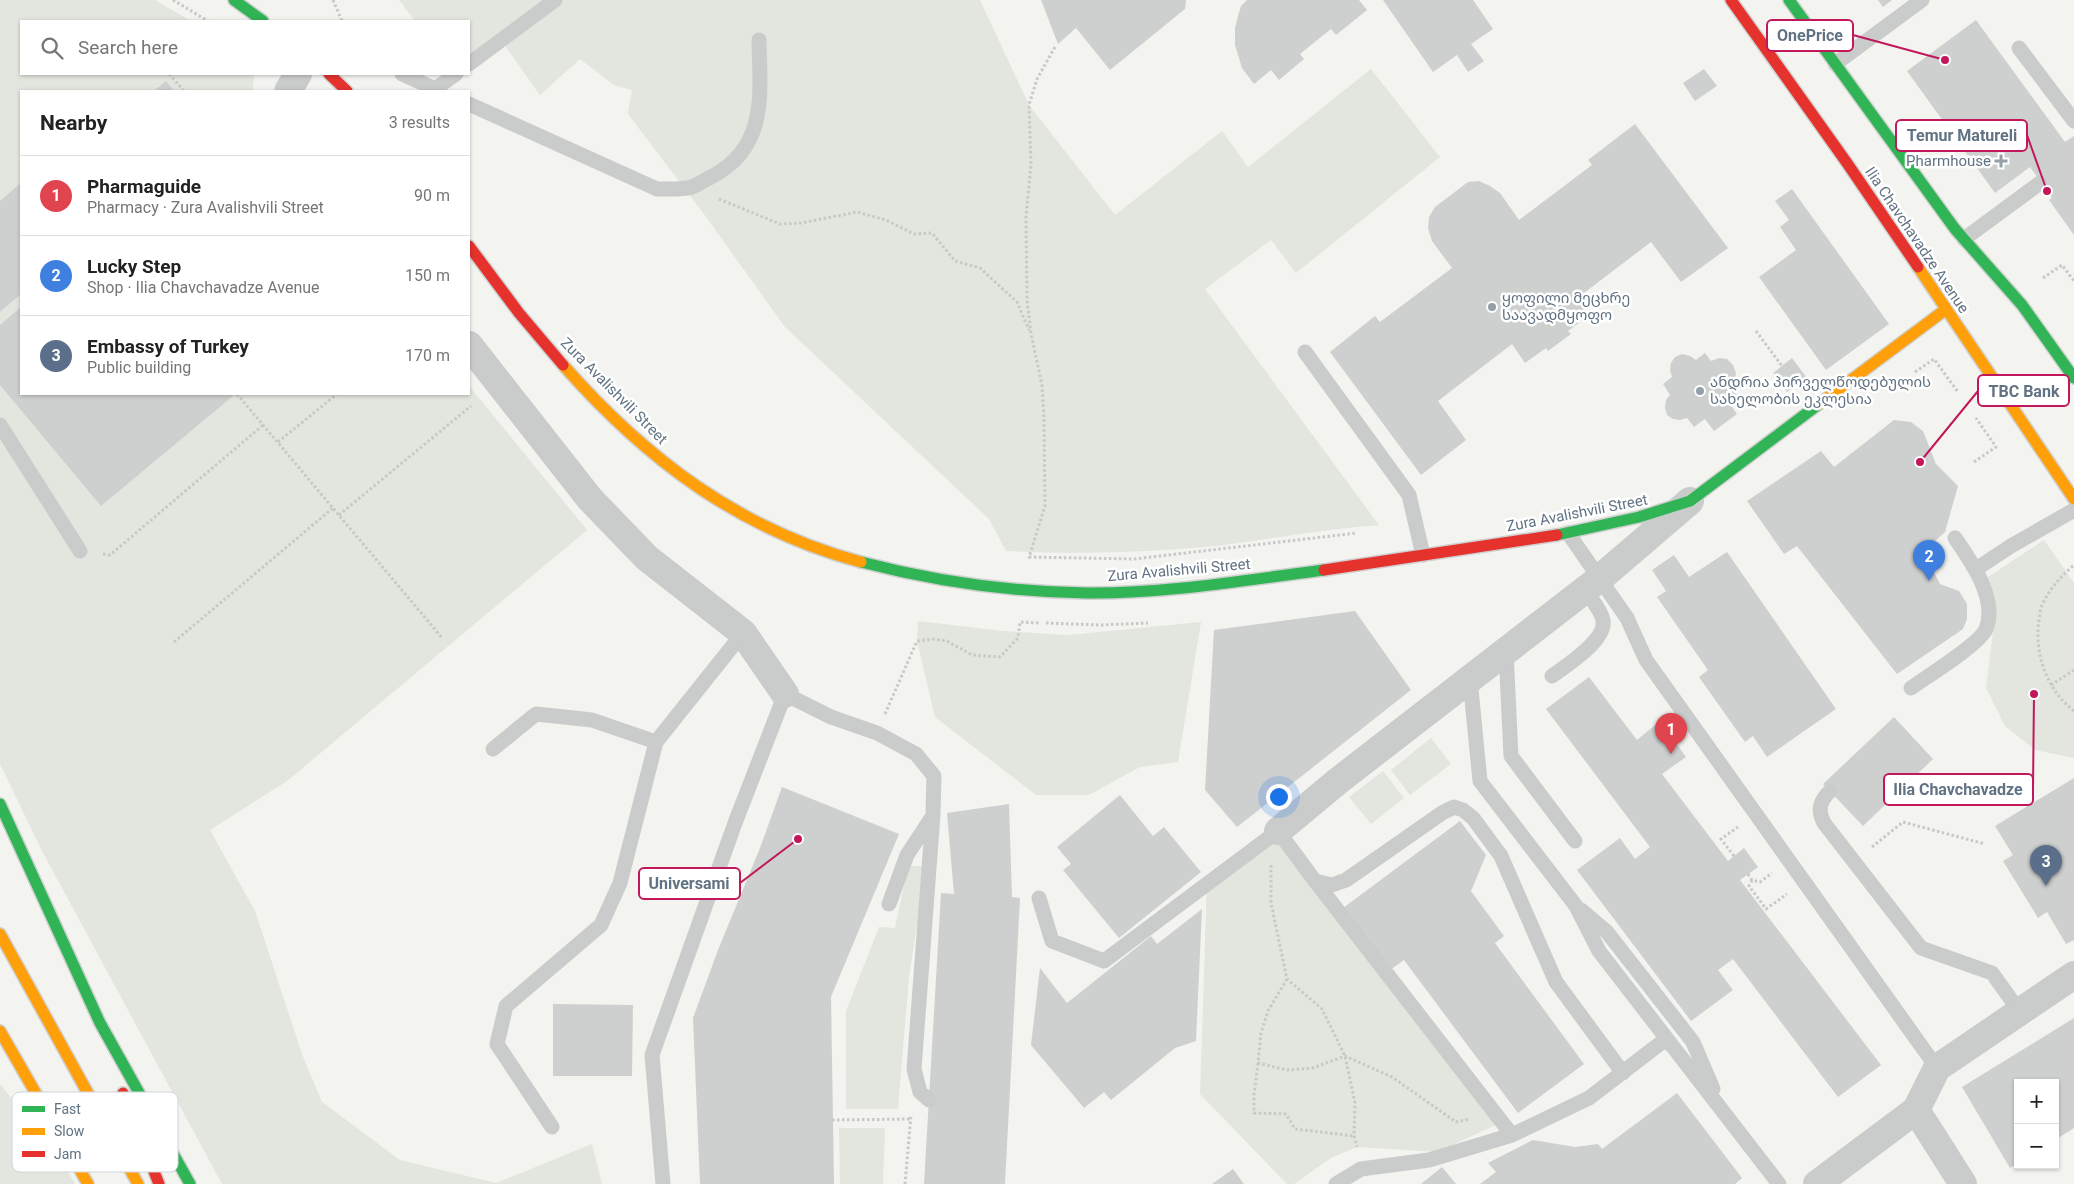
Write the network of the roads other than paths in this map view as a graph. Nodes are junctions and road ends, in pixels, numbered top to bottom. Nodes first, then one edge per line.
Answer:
1 (234, 0) edge
2 (555, 0) edge
3 (1732, 0) edge
4 (1789, 0) edge
5 (1922, 0) edge
6 (262, 20) edge
7 (759, 40) dead end
8 (2019, 48) dead end
9 (470, 63) edge
10 (1835, 64) junction
11 (297, 75) edge
12 (330, 75) edge
13 (404, 75) edge
14 (455, 75) edge
15 (289, 90) edge
16 (346, 90) edge
17 (437, 90) edge
18 (470, 104) edge
19 (2074, 121) edge
20 (2040, 183) dead end
21 (1964, 240) junction
22 (470, 247) edge
23 (1945, 310) junction
24 (470, 346) edge
25 (1305, 352) dead end
26 (2074, 378) edge
27 (0, 426) edge
28 (2074, 499) edge
29 (1690, 501) junction
30 (2074, 510) edge
31 (1568, 533) junction
32 (1955, 538) dead end
33 (80, 551) road end
34 (1423, 555) junction
35 (1976, 569) junction
36 (1599, 590) junction
37 (743, 633) junction
38 (1506, 651) junction
39 (1552, 676) dead end
40 (1470, 679) junction
41 (1911, 688) dead end
42 (786, 694) junction
43 (656, 742) junction
44 (493, 749) dead end
45 (1830, 790) dead end
46 (0, 804) edge
47 (933, 815) junction
48 (1274, 834) junction
49 (1575, 841) dead end
50 (1315, 881) junction
51 (1039, 898) dead end
52 (888, 904) dead end
53 (1576, 906) junction
54 (0, 934) edge
55 (2074, 975) edge
56 (2020, 1012) junction
57 (100, 1023) junction
58 (0, 1032) edge
59 (1666, 1039) junction
60 (1933, 1063) junction
61 (1623, 1073) junction
62 (12, 1075) dead end
63 (25, 1092) edge
64 (35, 1092) edge
65 (87, 1092) edge
66 (124, 1092) edge
67 (139, 1092) edge
68 (929, 1100) dead end
69 (1722, 1109) junction
70 (1916, 1110) junction
71 (552, 1127) dead end
72 (1512, 1135) junction
73 (178, 1163) edge
74 (82, 1172) edge
75 (131, 1172) edge
76 (154, 1172) edge
77 (88, 1184) edge
78 (138, 1184) edge
79 (159, 1184) edge
80 (190, 1184) edge
81 (663, 1184) edge
82 (1336, 1184) edge
83 (1779, 1184) edge
84 (1817, 1184) edge
85 (1963, 1184) edge

1 - 6 main road
2 - 9 lane
3 - 23 main road, Ilia Chavchavadze Avenue
4 - 10 main road
5 - 10 lane
7 - 18 lane
8 - 19 lane
10 - 21 main road
11 - 15 street
12 - 16 main road
13 - 17 lane
14 - 17 lane
20 - 21 lane
21 - 26 main road
22 - 34 main road, Zura Avalishvili Street
23 - 28 main road, Ilia Chavchavadze Avenue
23 - 29 main road, Zura Avalishvili Street
24 - 37 street
25 - 34 lane
27 - 33 lane
29 - 31 main road, Zura Avalishvili Street
29 - 36 street
30 - 35 lane
31 - 34 main road, Zura Avalishvili Street
31 - 36 lane
32 - 35 lane
35 - 41 lane
36 - 38 street
36 - 39 lane
36 - 60 lane
37 - 42 street
37 - 43 lane
38 - 40 street
38 - 49 lane
40 - 48 street
40 - 53 lane
42 - 47 lane
42 - 81 lane
43 - 44 lane
43 - 71 lane
45 - 56 lane
46 - 57 main road
47 - 52 lane
47 - 68 lane
48 - 50 lane
48 - 51 lane
50 - 61 lane
50 - 72 lane
53 - 59 lane
53 - 69 lane
54 - 65 main road
55 - 56 street
56 - 60 street
57 - 66 main road
57 - 67 main road
58 - 64 main road
59 - 61 lane
59 - 69 lane
60 - 70 street
61 - 72 lane
62 - 63 main road
69 - 83 lane
70 - 84 street
70 - 85 street
72 - 82 lane
73 - 80 main road
74 - 77 main road
75 - 78 main road
76 - 79 main road

